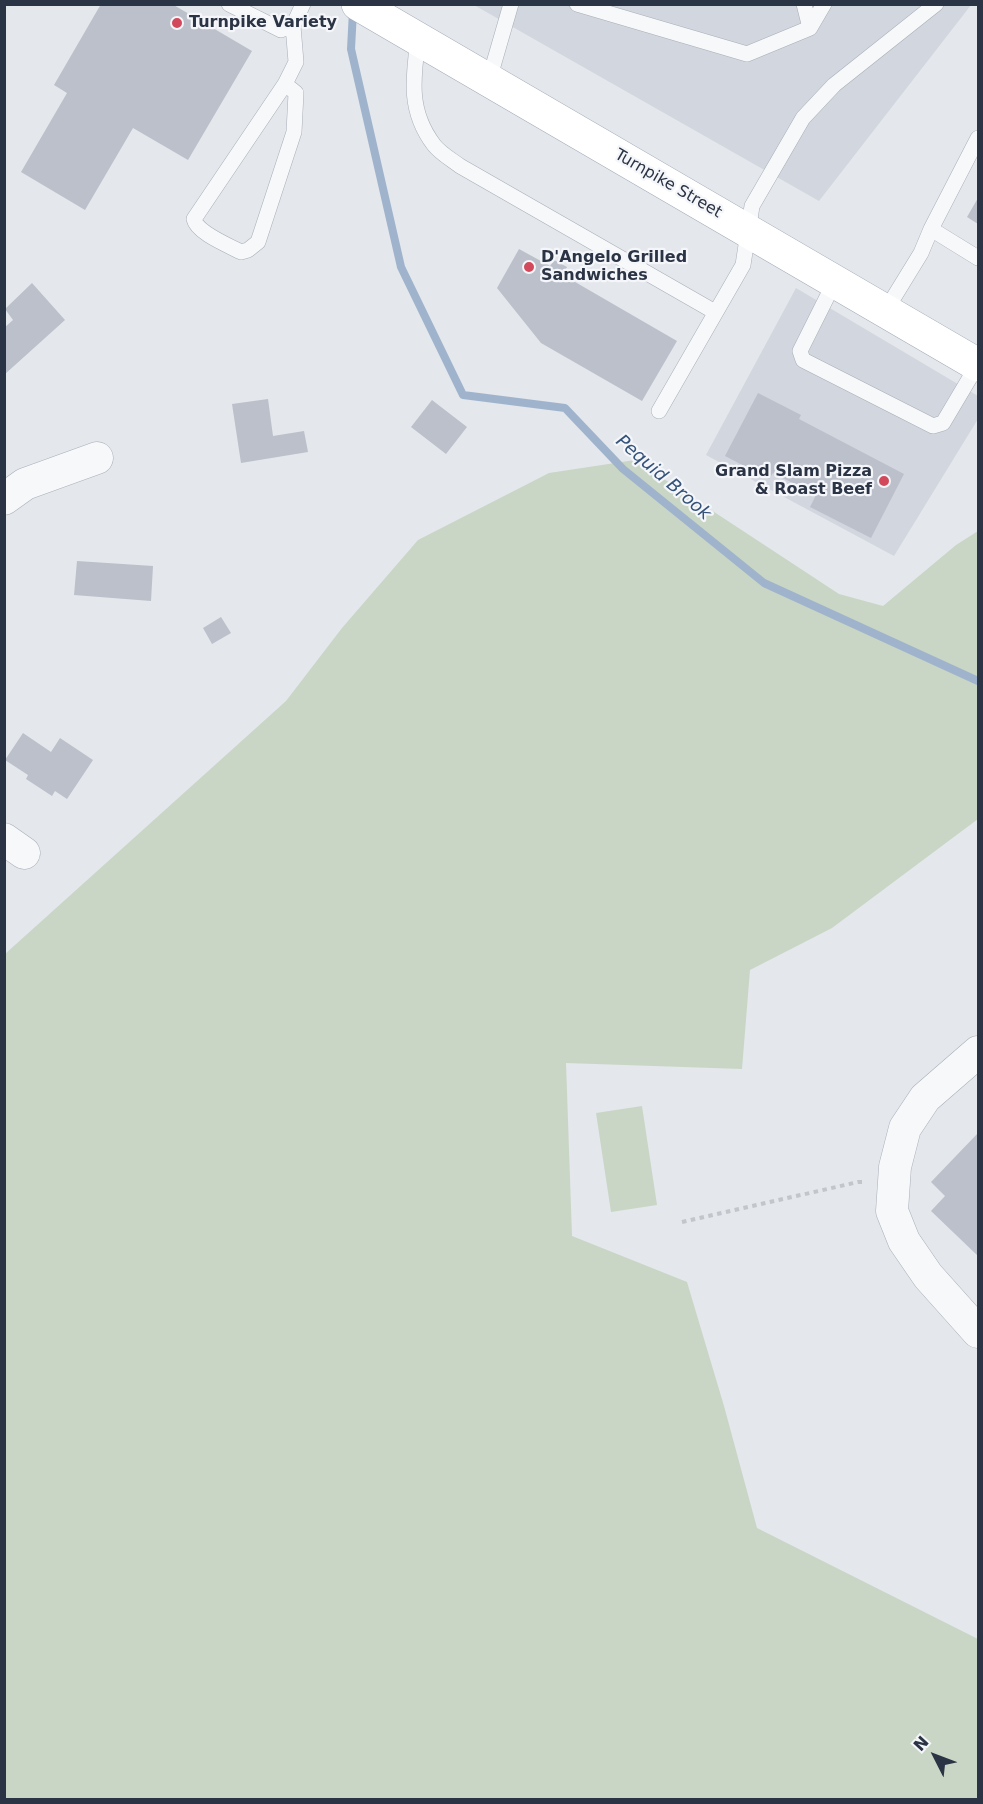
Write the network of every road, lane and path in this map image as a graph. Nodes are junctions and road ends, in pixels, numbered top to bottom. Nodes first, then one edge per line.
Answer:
1 (229, 4) edge
2 (303, 4) edge
3 (358, 4) edge
4 (511, 4) edge
5 (577, 4) edge
6 (804, 4) edge
7 (824, 4) edge
8 (936, 4) edge
9 (293, 26) junction
10 (810, 28) junction
11 (418, 40) junction
12 (489, 80) junction
13 (285, 84) junction
14 (978, 138) edge
15 (931, 230) junction
16 (749, 231) junction
17 (978, 258) edge
18 (835, 281) junction
19 (886, 310) junction
20 (715, 312) junction
21 (978, 364) edge
22 (659, 411) dead end
23 (97, 458) dead end
24 (4, 499) edge
25 (978, 1052) edge
26 (894, 1182) junction
27 (682, 1222) dead end
28 (976, 1325) edge

1 - 9 lane
2 - 9 lane
3 - 11 main road, Turnpike Street
4 - 12 lane
5 - 10 lane
6 - 10 lane
7 - 10 lane
8 - 16 lane
9 - 13 lane
11 - 12 main road, Turnpike Street
11 - 20 lane
12 - 16 main road, Turnpike Street
13 - 13 lane
14 - 15 lane
15 - 17 lane
15 - 19 lane
16 - 18 main road, Turnpike Street
16 - 20 lane
18 - 19 main road, Turnpike Street
18 - 21 lane
19 - 21 main road, Turnpike Street
20 - 22 lane
23 - 24 street
25 - 26 street
26 - 27 path
26 - 28 street

